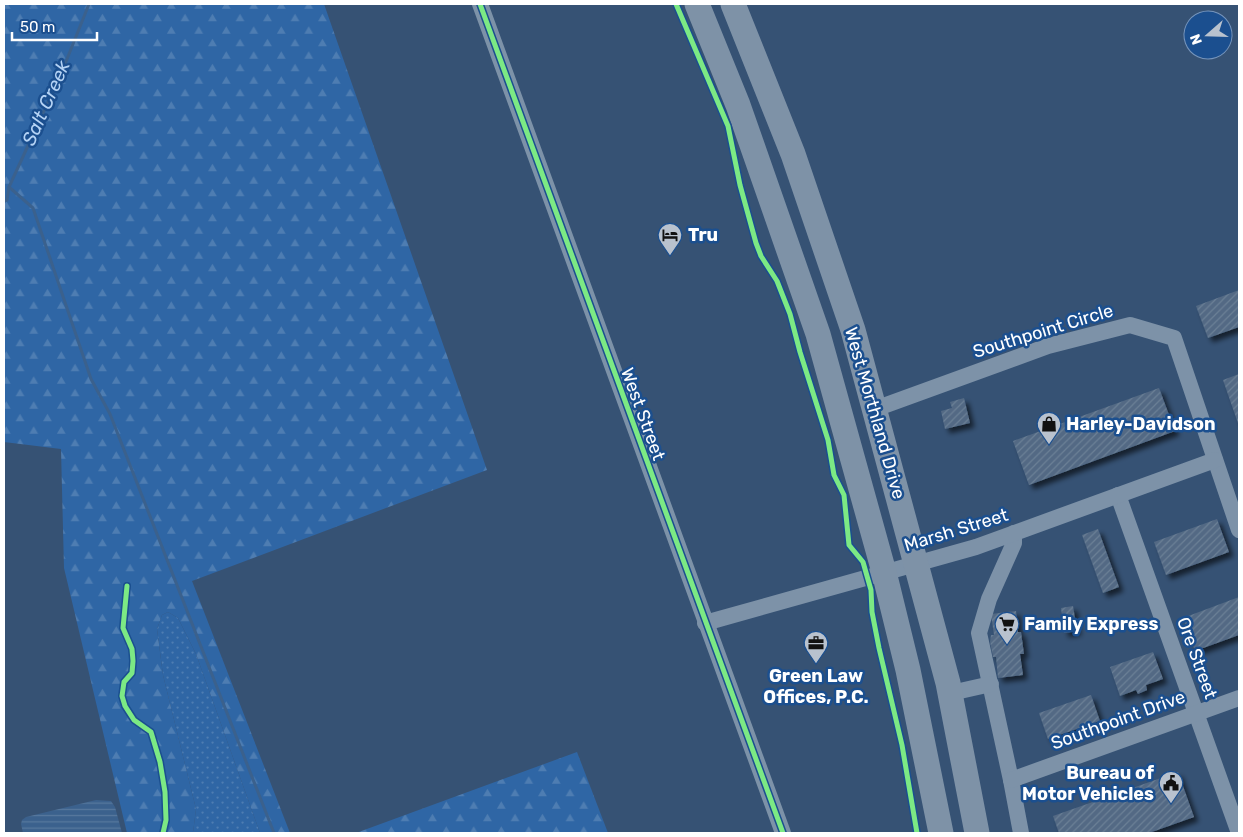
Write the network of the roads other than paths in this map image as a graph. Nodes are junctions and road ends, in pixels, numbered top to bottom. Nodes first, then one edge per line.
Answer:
1 (480, 4) edge
2 (697, 4) edge
3 (733, 4) edge
4 (875, 409) junction
5 (1215, 460) junction
6 (1118, 496) junction
7 (1239, 530) edge
8 (1014, 533) junction
9 (916, 564) junction
10 (884, 572) junction
11 (705, 623) junction
12 (991, 684) junction
13 (950, 693) junction
14 (1239, 698) edge
15 (1196, 713) junction
16 (1011, 780) junction
17 (783, 833) edge
18 (941, 833) edge
19 (977, 833) edge
20 (1020, 833) edge
21 (1239, 833) edge

1 - 11 street, West Street
2 - 10 highway, West Morthland Drive
3 - 4 highway, West Morthland Drive
4 - 5 street, Southpoint Circle
4 - 9 highway, West Morthland Drive
5 - 6 street, Marsh Street
5 - 7 street, Southpoint Circle
6 - 8 street, Marsh Street
6 - 15 street, Ore Street
8 - 9 street, Marsh Street
8 - 12 street
9 - 10 street, Marsh Street
9 - 13 highway, West Morthland Drive
10 - 11 street, Marsh Street
10 - 18 highway, West Morthland Drive
11 - 17 street, West Street
12 - 13 street
12 - 16 street
13 - 19 highway, West Morthland Drive
14 - 15 street, Southpoint Drive
15 - 16 street, Southpoint Drive
15 - 21 street, Ore Street
16 - 20 street

